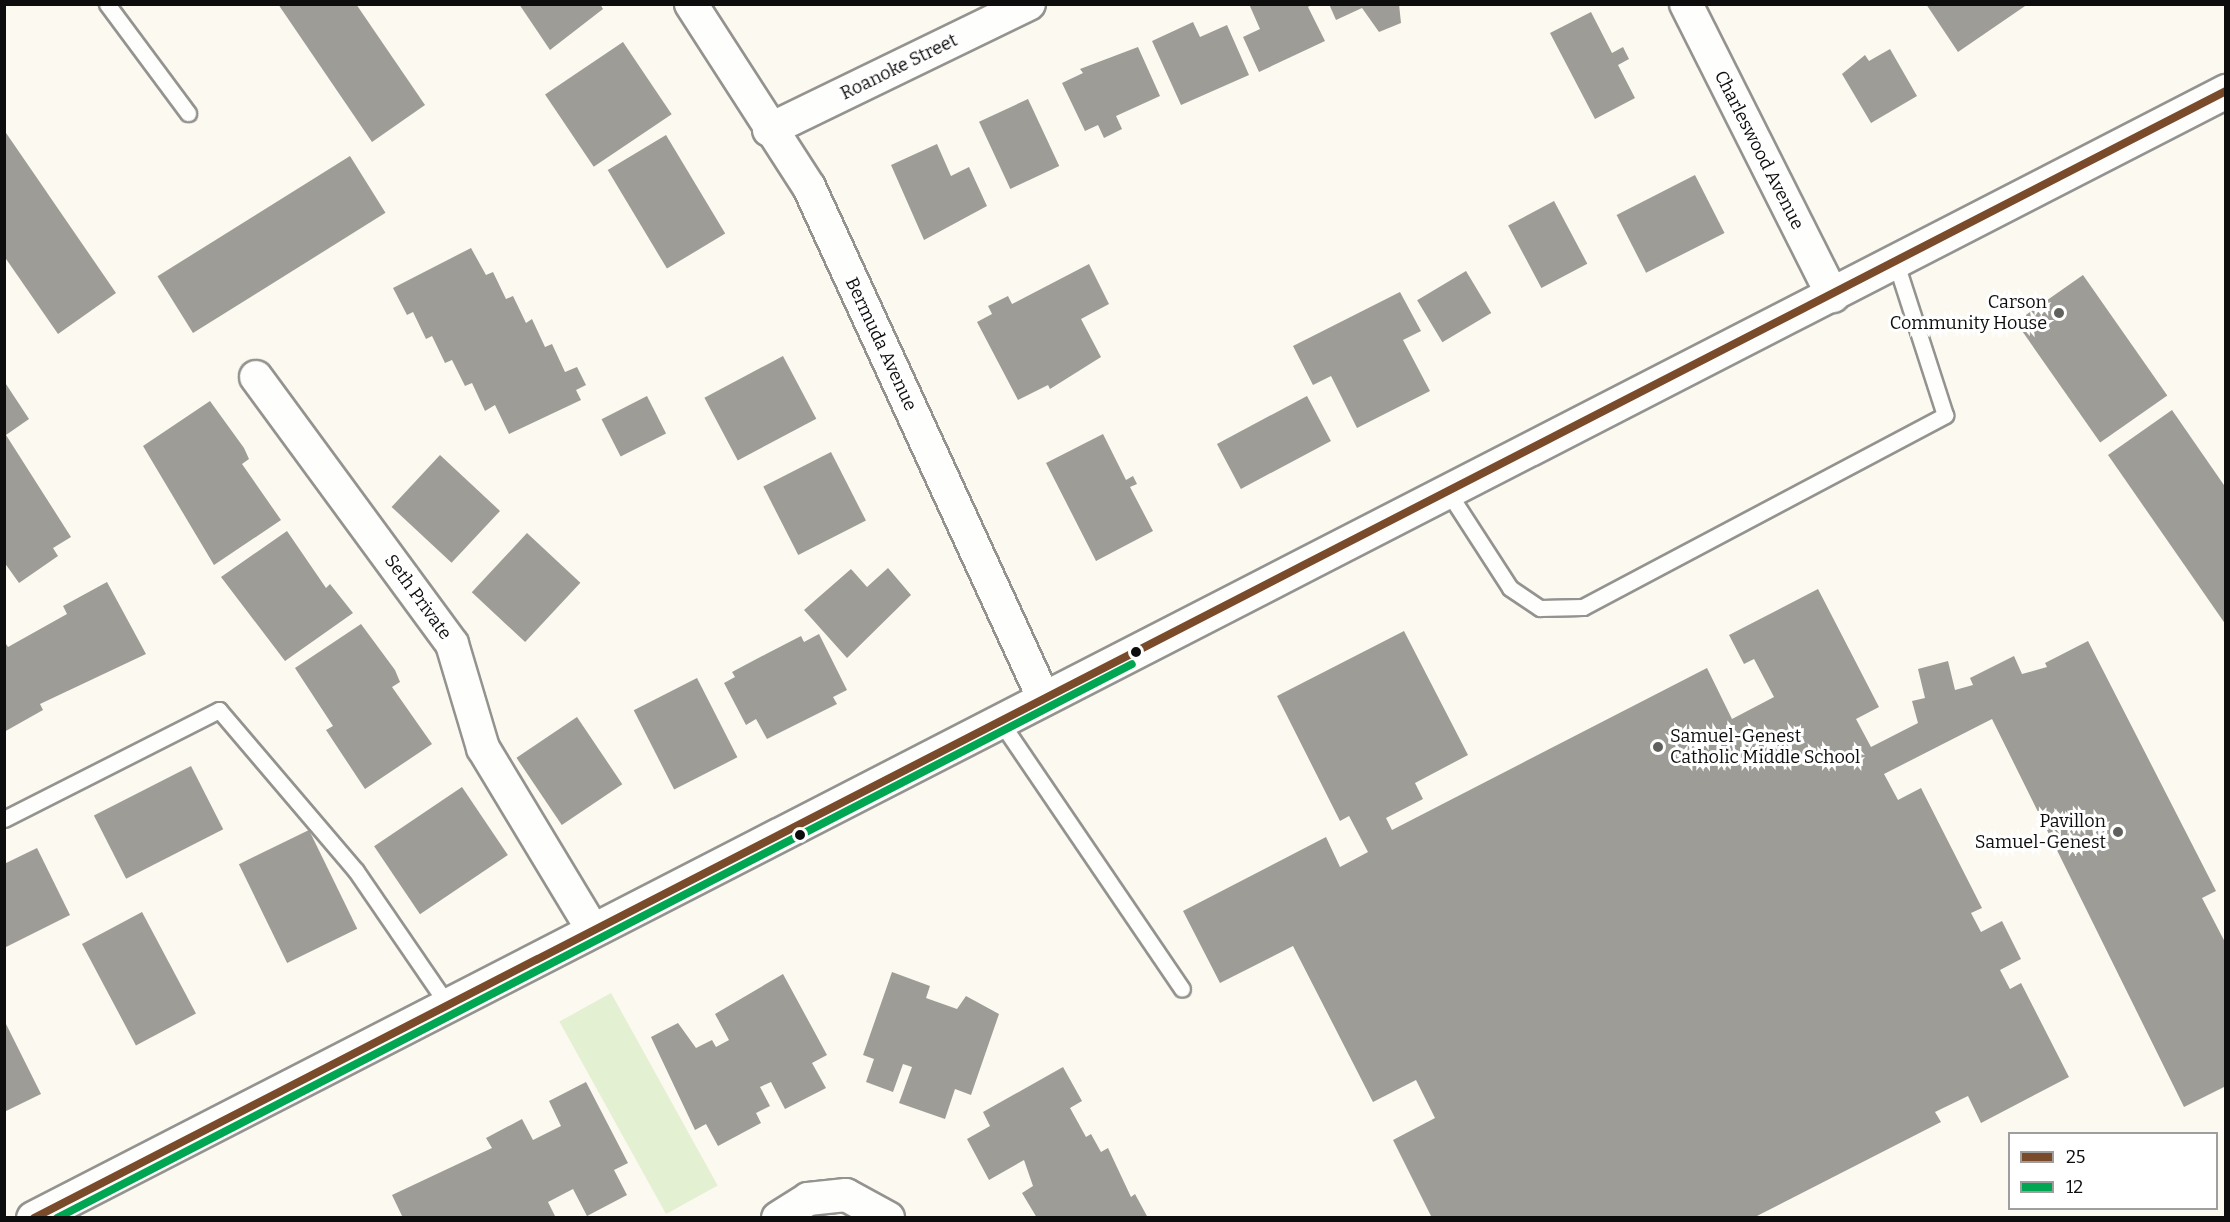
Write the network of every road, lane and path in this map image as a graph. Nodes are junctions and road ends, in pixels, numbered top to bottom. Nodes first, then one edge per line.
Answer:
1 (107, 4) edge
2 (691, 4) edge
3 (1029, 4) edge
4 (1686, 4) edge
5 (2226, 91) edge
6 (188, 113) dead end
7 (769, 130) junction
8 (1896, 263) junction
9 (1833, 296) junction
10 (256, 377) dead end
11 (1448, 492) junction
12 (1043, 698) junction
13 (1002, 724) junction
14 (4, 819) edge
15 (594, 930) junction
16 (1182, 989) dead end
17 (447, 1004) junction
18 (33, 1218) edge
19 (778, 1218) edge
20 (888, 1218) edge

1 - 6 lane
2 - 7 street, Bermuda Avenue
3 - 7 street, Roanoke Street
4 - 9 street, Charleswood Avenue
5 - 8 street
7 - 12 street, Bermuda Avenue
8 - 9 street
8 - 11 lane
9 - 11 street
10 - 15 street, Seth Private
11 - 12 street
12 - 13 street
13 - 15 street
13 - 16 lane
14 - 17 lane
15 - 17 street
17 - 18 street
19 - 20 street

